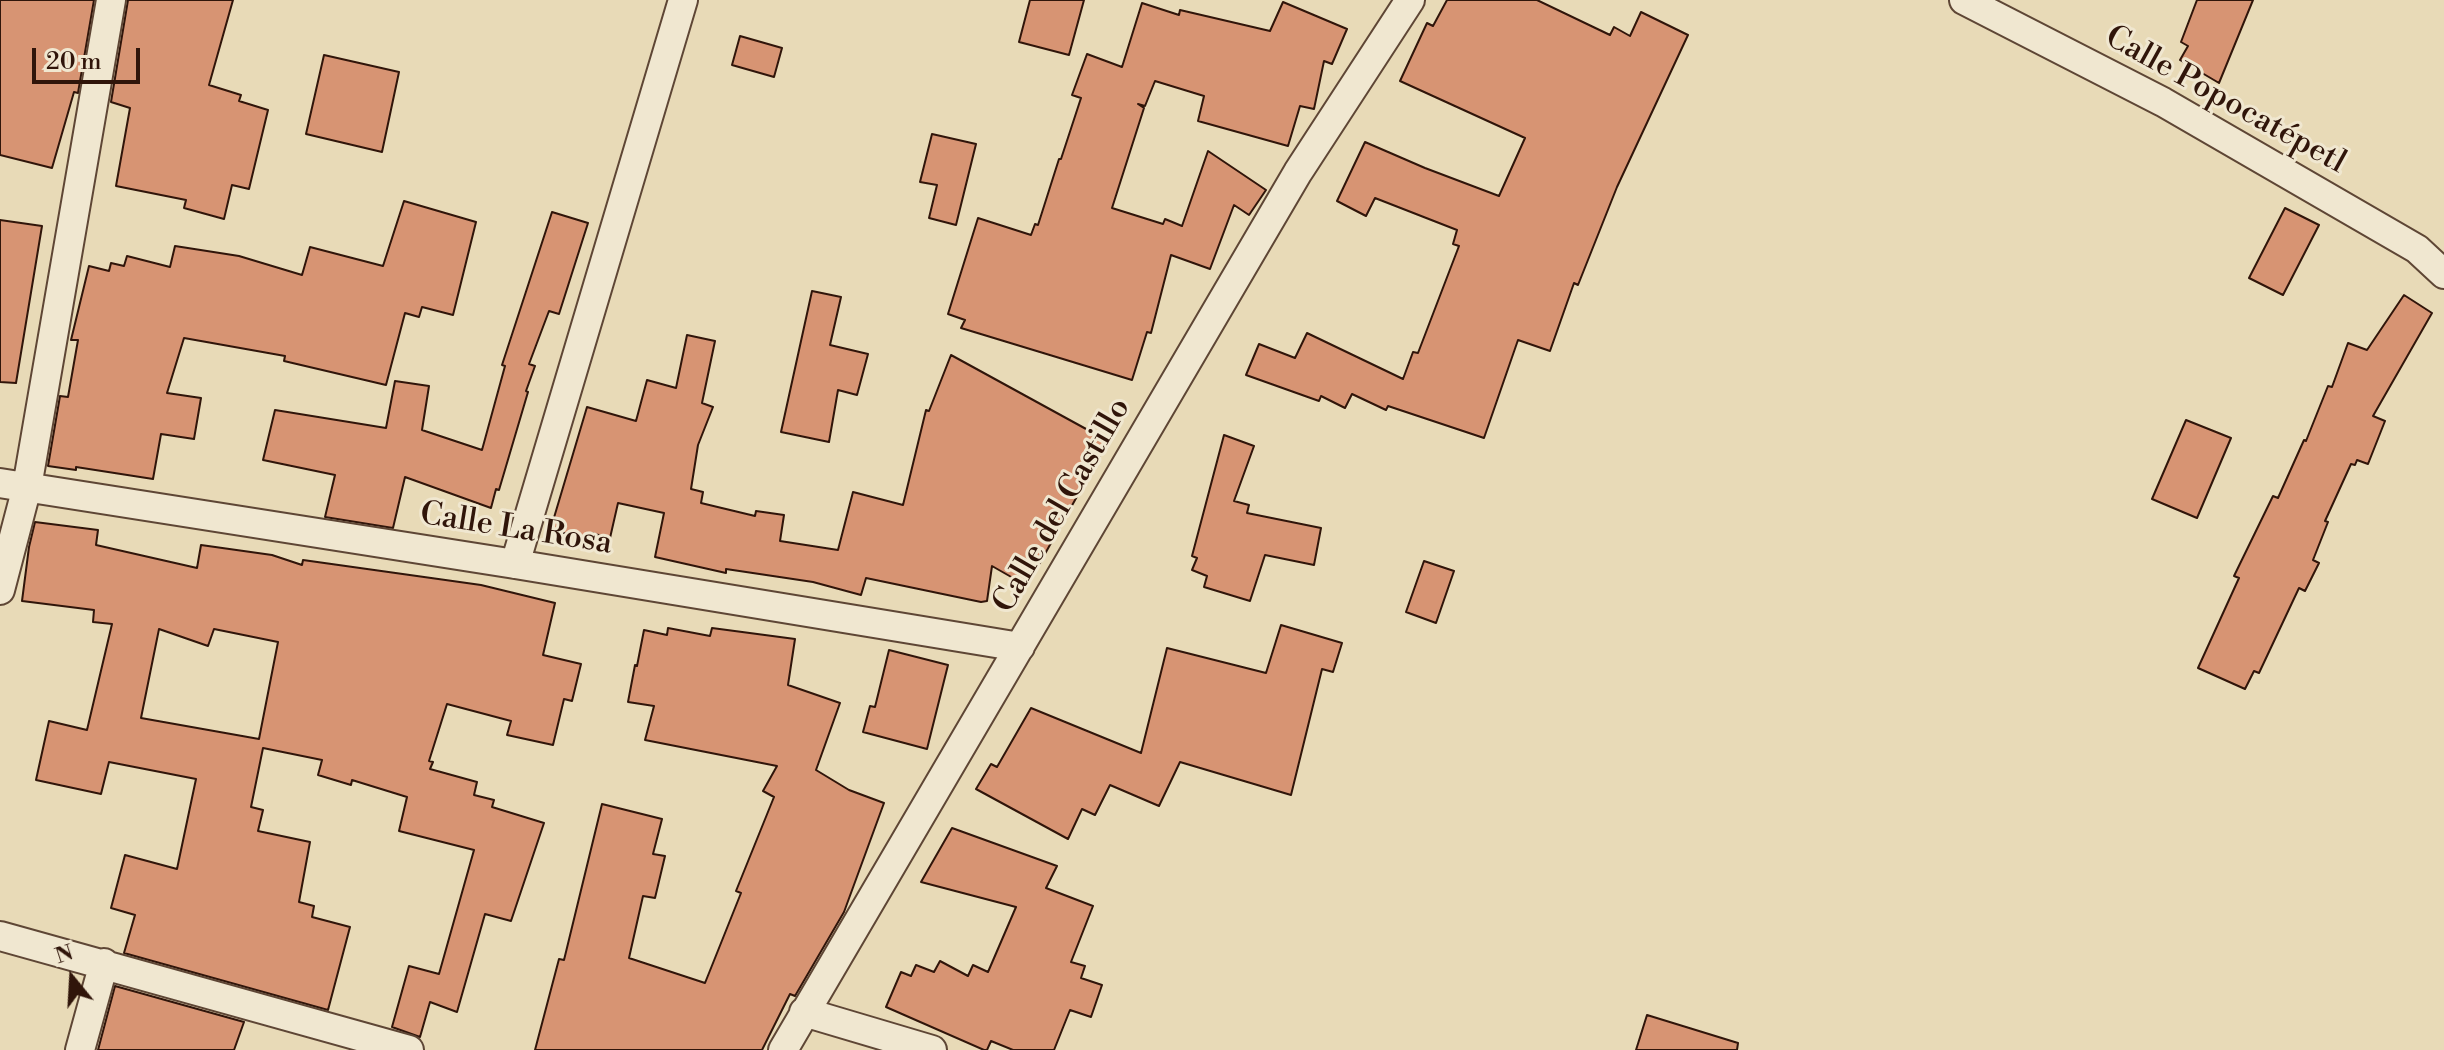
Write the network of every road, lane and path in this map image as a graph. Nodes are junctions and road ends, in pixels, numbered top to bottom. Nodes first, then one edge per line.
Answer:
1 (111, 0) edge
2 (683, 0) edge
3 (1410, 0) edge
4 (1964, 0) edge
5 (2444, 274) edge
6 (14, 485) edge
7 (515, 564) junction
8 (0, 590) edge
9 (1020, 647) junction
10 (0, 936) edge
11 (104, 963) junction
12 (804, 1012) junction
13 (80, 1050) edge
14 (409, 1050) edge
15 (783, 1050) edge
16 (932, 1050) edge

1 - 6 street
2 - 7 street
3 - 9 street, Calle del Castillo
4 - 5 street, Calle Popocatépetl
6 - 7 street, Calle La Rosa
6 - 8 street
7 - 9 street, Calle La Rosa
9 - 12 street, Calle del Castillo
10 - 11 street
11 - 13 street
11 - 14 street
12 - 15 street, Calle del Castillo
12 - 16 street

